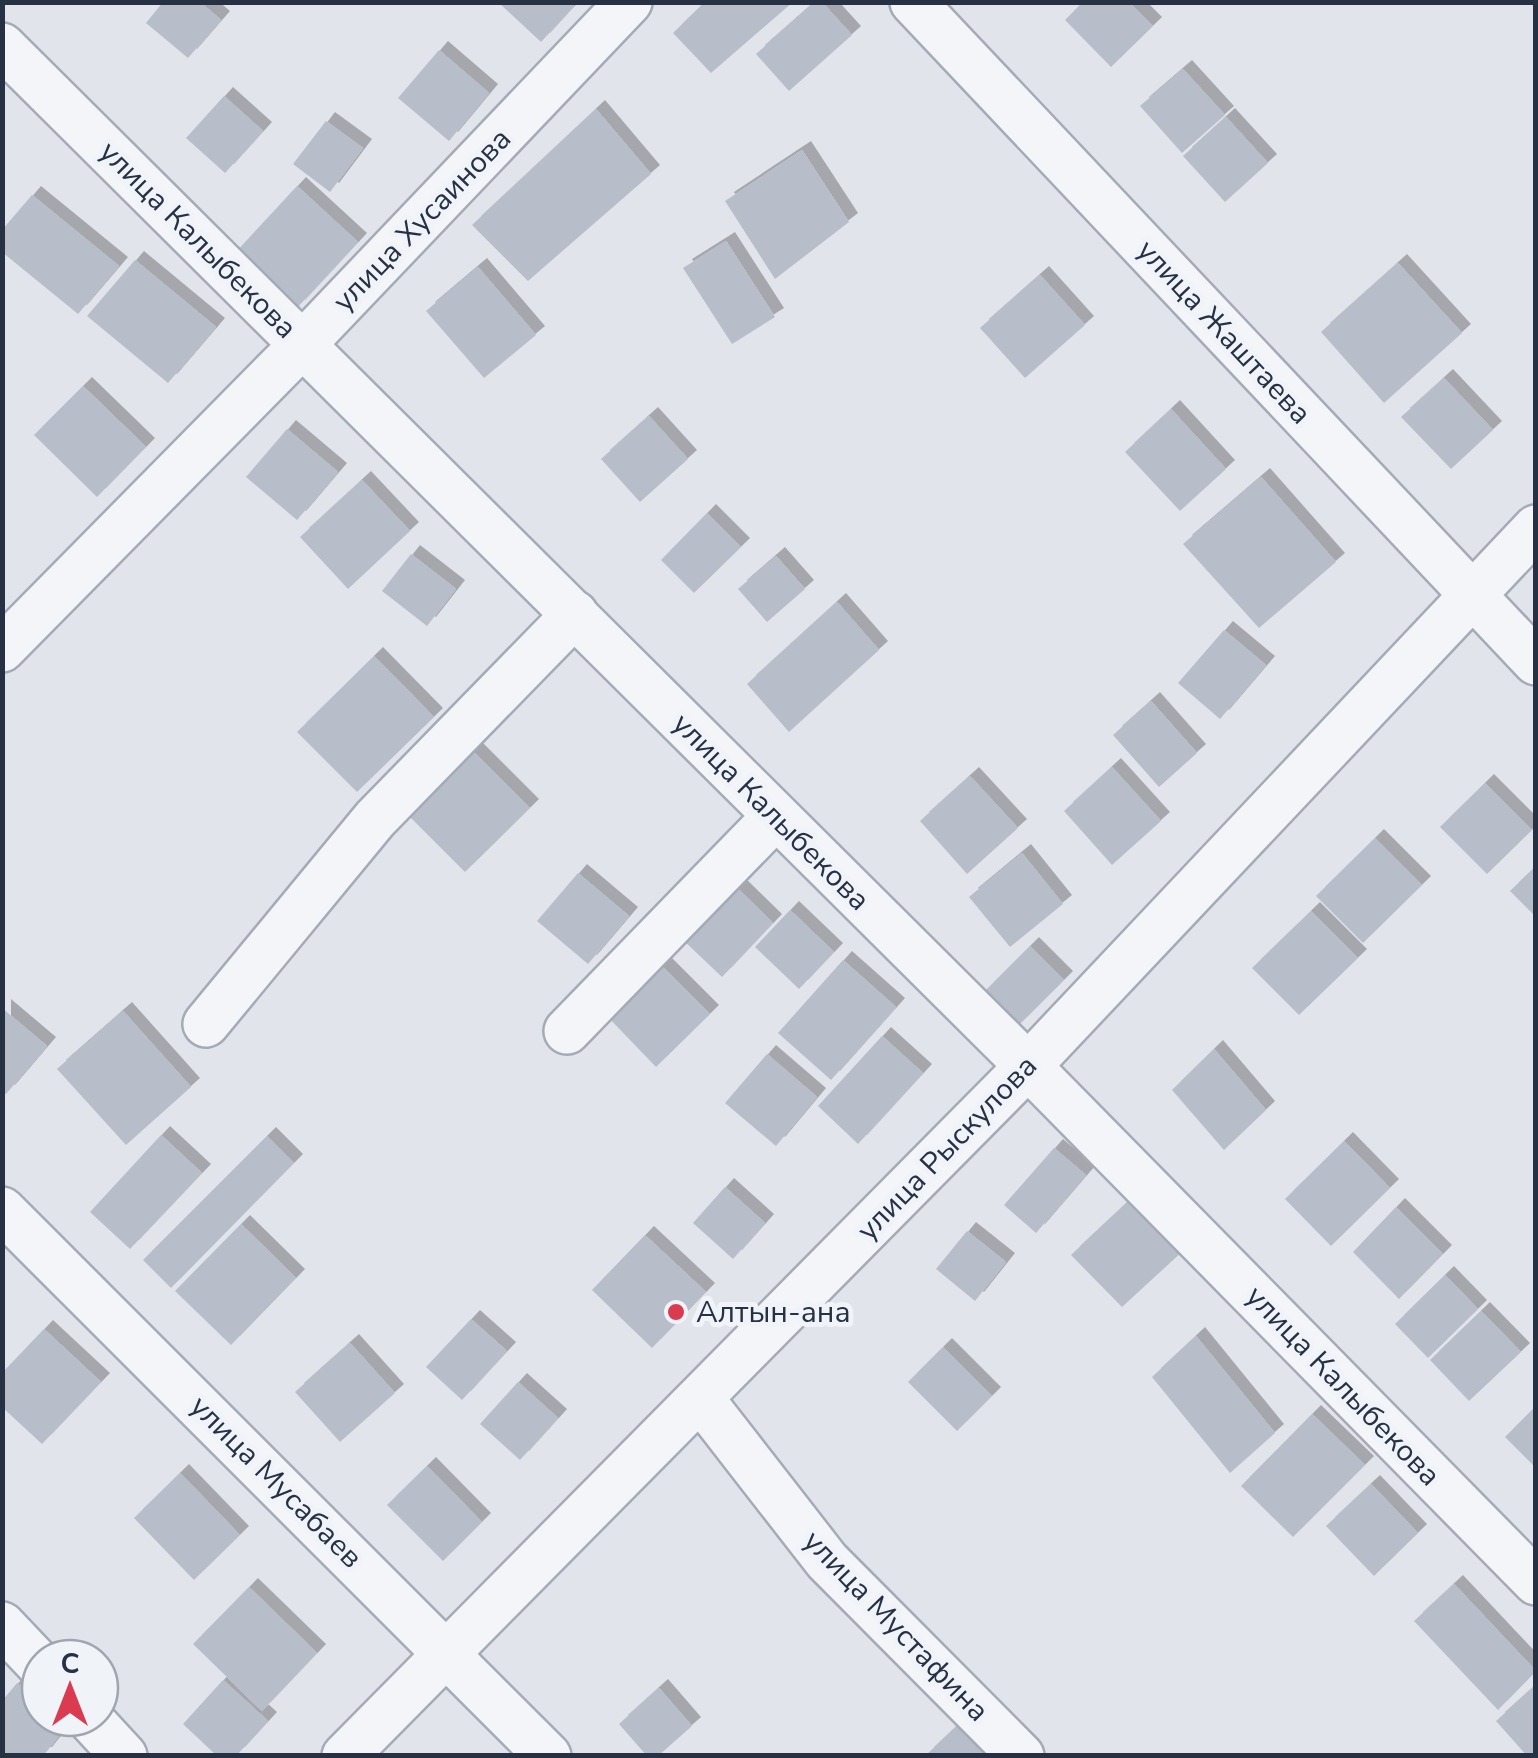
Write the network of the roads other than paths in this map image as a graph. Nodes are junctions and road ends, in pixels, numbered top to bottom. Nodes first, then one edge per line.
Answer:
1 (629, 2) edge
2 (913, 2) edge
3 (2, 46) edge
4 (303, 344) junction
5 (1536, 528) edge
6 (1472, 596) junction
7 (575, 614) junction
8 (2, 649) edge
9 (1536, 662) edge
10 (774, 818) junction
11 (206, 1024) dead end
12 (567, 1031) dead end
13 (1028, 1066) junction
14 (2, 1210) edge
15 (700, 1399) junction
16 (1536, 1582) edge
17 (2, 1625) edge
18 (20, 1644) edge
19 (447, 1652) junction
20 (345, 1756) edge
21 (548, 1756) edge
22 (1020, 1756) edge

1 - 4 street, улица Хусаинова
2 - 6 street, улица Жаштаева
3 - 4 street, улица Калыбекова
4 - 7 street, улица Калыбекова
4 - 8 street, улица Хусаинова
5 - 6 street, улица Рыскулова
6 - 9 street, улица Жаштаева
6 - 13 street, улица Рыскулова
7 - 10 street, улица Калыбекова
7 - 11 street
10 - 12 street
10 - 13 street, улица Калыбекова
13 - 15 street, улица Рыскулова
13 - 16 street, улица Калыбекова
14 - 19 street, улица Мусабаев
15 - 19 street, улица Рыскулова
15 - 22 street, улица Мустафина
17 - 18 street
19 - 20 street, улица Рыскулова
19 - 21 street, улица Мусабаев

